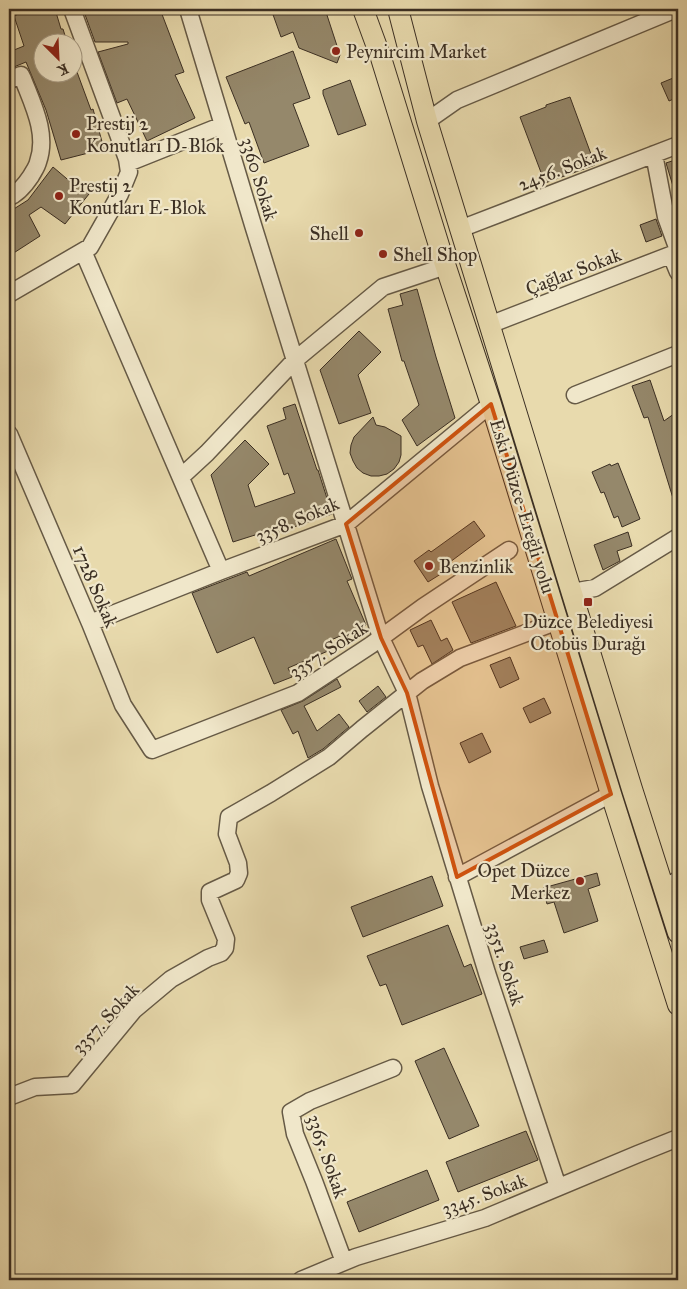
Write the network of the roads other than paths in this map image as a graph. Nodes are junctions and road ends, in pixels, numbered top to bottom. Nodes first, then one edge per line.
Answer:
1 (72, 9) edge
2 (188, 9) edge
3 (363, 9) edge
4 (398, 9) edge
5 (676, 9) edge
6 (9, 80) edge
7 (427, 121) junction
8 (223, 125) junction
9 (678, 145) edge
10 (654, 154) junction
11 (128, 163) junction
12 (9, 198) edge
13 (460, 229) junction
14 (83, 251) junction
15 (676, 252) edge
16 (446, 266) junction
17 (678, 272) edge
18 (9, 294) edge
19 (489, 325) junction
20 (678, 354) edge
21 (295, 360) junction
22 (575, 395) dead end
23 (492, 404) junction
24 (9, 434) edge
25 (181, 477) junction
26 (346, 524) junction
27 (678, 537) edge
28 (509, 550) dead end
29 (221, 571) junction
30 (572, 592) junction
31 (558, 621) junction
32 (90, 623) junction
33 (381, 638) junction
34 (407, 693) junction
35 (152, 750) joint
36 (611, 794) junction
37 (458, 877) junction
38 (671, 884) edge
39 (678, 933) edge
40 (678, 1005) edge
41 (393, 1068) dead end
42 (9, 1097) edge
43 (678, 1138) edge
44 (558, 1187) junction
45 (344, 1262) junction
46 (301, 1280) edge

1 - 11 street
2 - 8 street, 3360 Sokak
3 - 16 main road, Eski Düzce-Ereğli yolu
4 - 7 main road, Eski Düzce-Ereğli yolu
5 - 7 street
6 - 12 street
7 - 13 main road, Eski Düzce-Ereğli yolu
8 - 11 street
8 - 21 street, 3360 Sokak
9 - 10 street, 2456. Sokak
10 - 13 street, 2456. Sokak
10 - 15 street
11 - 14 street
13 - 19 main road, Eski Düzce-Ereğli yolu
14 - 18 street
14 - 25 street
15 - 17 street
15 - 19 street, Çağlar Sokak
16 - 21 street
16 - 23 main road, Eski Düzce-Ereğli yolu
19 - 30 main road, Eski Düzce-Ereğli yolu
20 - 22 street
21 - 25 street
21 - 26 street, 3360 Sokak
23 - 26 street, 3358. Sokak
23 - 31 main road, Eski Düzce-Ereğli yolu
24 - 32 street, 1728 Sokak
25 - 29 street
26 - 29 street, 3358. Sokak
26 - 33 street, 3351. Sokak
27 - 30 street
28 - 33 street, 3357. Sokak
29 - 32 street, 3358. Sokak
30 - 38 main road, Eski Düzce-Ereğli yolu
31 - 34 street
31 - 36 main road, Eski Düzce-Ereğli yolu
32 - 35 street, 1728 Sokak
33 - 34 street, 3351. Sokak
33 - 35 street, 3357. Sokak
34 - 37 street, 3351. Sokak
34 - 42 street, 3357. Sokak
36 - 37 street
36 - 40 main road, Eski Düzce-Ereğli yolu
37 - 44 street, 3351. Sokak
38 - 39 main road, Eski Düzce-Ereğli yolu
41 - 45 street, 3365. Sokak
43 - 44 street, 3345. Sokak
44 - 45 street, 3345. Sokak
45 - 46 street, 3345. Sokak

